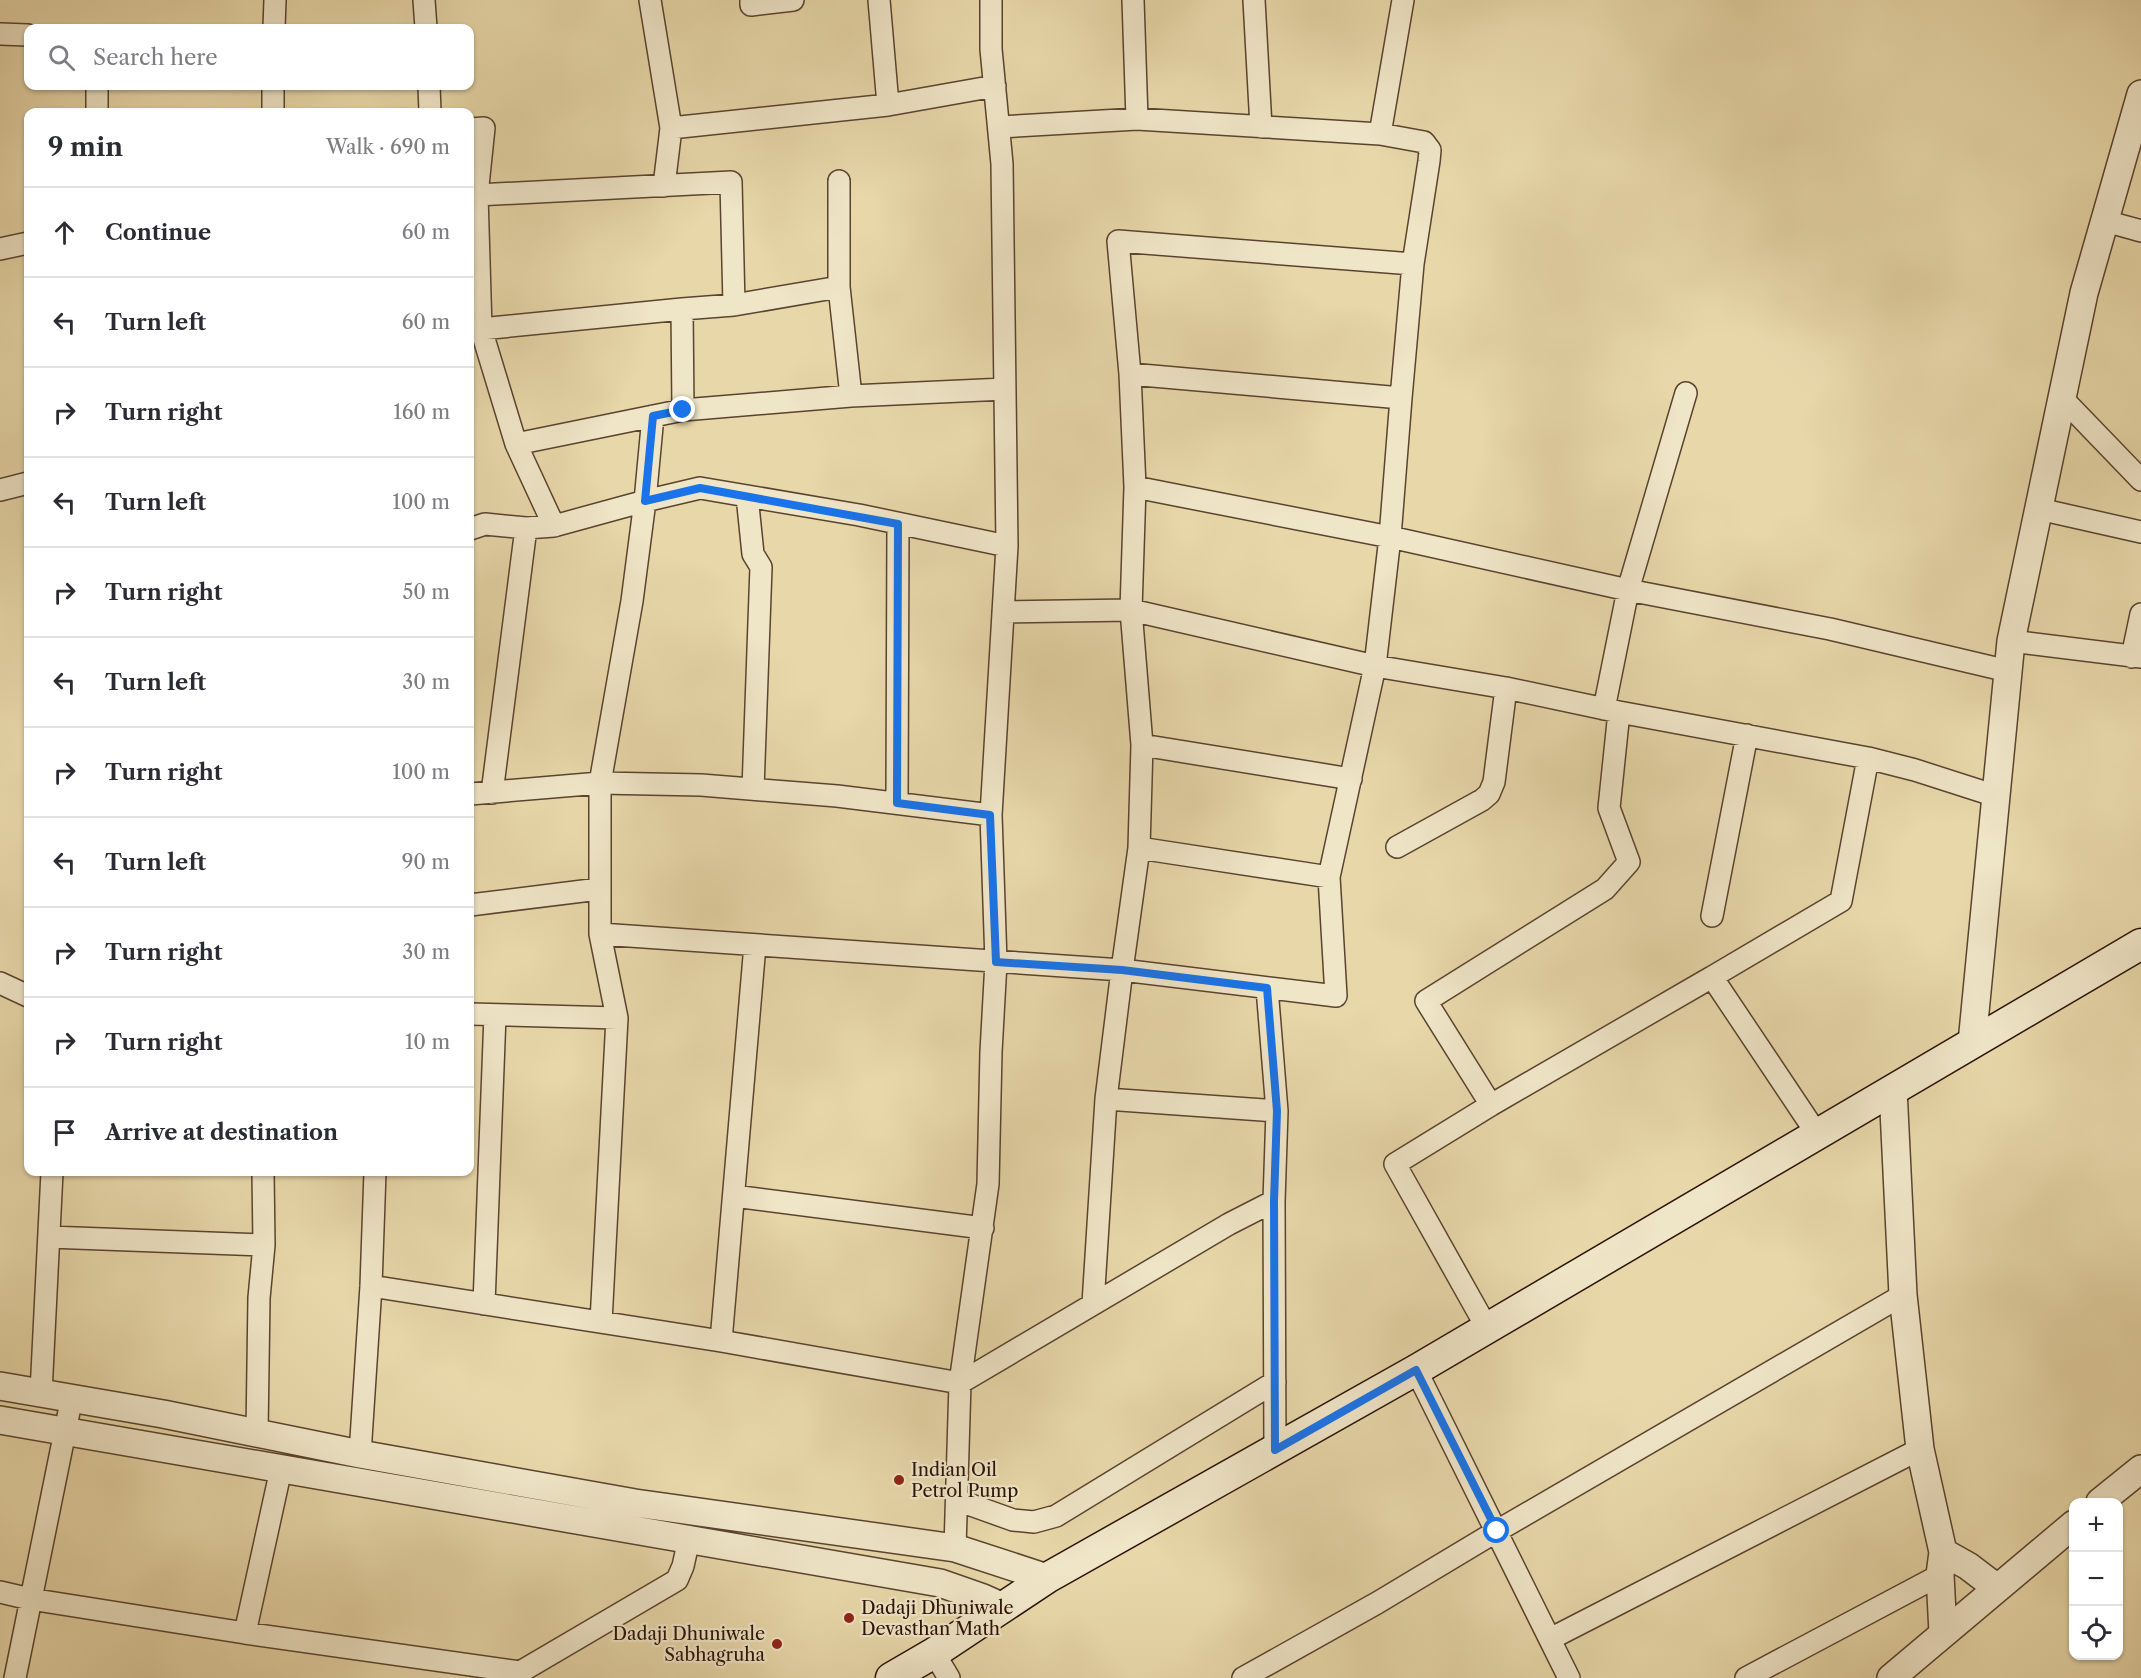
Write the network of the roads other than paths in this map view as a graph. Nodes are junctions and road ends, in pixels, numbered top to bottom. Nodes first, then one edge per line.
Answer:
1 (275, 0) edge
2 (424, 0) edge
3 (650, 0) edge
4 (751, 0) edge
5 (793, 0) edge
6 (879, 0) edge
7 (991, 0) edge
8 (1133, 0) edge
9 (1254, 0) edge
10 (1402, 0) edge
11 (274, 24) edge
12 (426, 24) edge
13 (0, 34) edge
14 (24, 35) edge
15 (995, 86) junction
16 (97, 90) edge
17 (273, 90) edge
18 (429, 90) edge
19 (2141, 94) edge
20 (888, 105) junction
21 (97, 108) edge
22 (273, 108) edge
23 (430, 108) edge
24 (1137, 119) junction
25 (999, 127) junction
26 (1261, 127) junction
27 (672, 128) junction
28 (474, 129) edge
29 (1380, 134) junction
30 (839, 181) dead end
31 (664, 186) junction
32 (477, 195) junction
33 (2105, 221) junction
34 (2141, 231) edge
35 (24, 244) edge
36 (474, 246) edge
37 (0, 249) edge
38 (1413, 264) junction
39 (839, 287) junction
40 (734, 305) junction
41 (682, 309) junction
42 (481, 329) junction
43 (1130, 374) junction
44 (1005, 389) junction
45 (1686, 393) dead end
46 (851, 396) junction
47 (1401, 398) junction
48 (2062, 398) junction
49 (683, 410) junction
50 (653, 416) junction
51 (516, 444) junction
52 (2141, 480) edge
53 (24, 484) edge
54 (1135, 487) junction
55 (0, 490) edge
56 (747, 496) junction
57 (645, 501) junction
58 (2039, 509) junction
59 (898, 524) junction
60 (554, 526) junction
61 (474, 528) edge
62 (526, 528) junction
63 (2141, 532) edge
64 (1390, 537) junction
65 (1007, 546) junction
66 (1628, 590) junction
67 (1131, 610) junction
68 (1003, 612) junction
69 (2141, 614) edge
70 (2011, 641) junction
71 (2136, 657) edge
72 (1375, 666) junction
73 (2008, 671) junction
74 (1506, 688) junction
75 (1612, 710) junction
76 (1747, 735) junction
77 (1142, 745) junction
78 (1868, 758) junction
79 (1351, 779) junction
80 (600, 783) junction
81 (753, 789) junction
82 (492, 792) junction
83 (474, 794) edge
84 (1996, 796) junction
85 (897, 803) junction
86 (990, 815) junction
87 (1397, 847) dead end
88 (1139, 848) junction
89 (1329, 877) junction
90 (599, 889) junction
91 (474, 905) edge
92 (1712, 915) dead end
93 (600, 934) junction
94 (2141, 944) edge
95 (755, 945) junction
96 (996, 962) junction
97 (1122, 970) junction
98 (1712, 977) junction
99 (0, 983) edge
100 (1267, 988) junction
101 (24, 994) edge
102 (474, 1014) edge
103 (495, 1015) junction
104 (617, 1018) junction
105 (1972, 1043) junction
106 (1893, 1089) junction
107 (1106, 1099) junction
108 (1491, 1105) junction
109 (1277, 1111) junction
110 (1817, 1134) junction
111 (52, 1176) edge
112 (263, 1176) edge
113 (375, 1176) edge
114 (734, 1196) junction
115 (1274, 1201) junction
116 (983, 1228) junction
117 (49, 1237) junction
118 (264, 1245) junction
119 (371, 1286) junction
120 (1903, 1295) junction
121 (484, 1304) junction
122 (1093, 1304) junction
123 (601, 1322) junction
124 (1487, 1328) junction
125 (722, 1341) junction
126 (1416, 1370) junction
127 (1275, 1382) junction
128 (960, 1383) junction
129 (0, 1386) edge
130 (41, 1393) junction
131 (72, 1397) junction
132 (0, 1420) edge
133 (65, 1431) junction
134 (257, 1432) junction
135 (1920, 1449) junction
136 (1275, 1450) junction
137 (360, 1454) junction
138 (282, 1469) junction
139 (2141, 1469) edge
140 (2106, 1498) edge
141 (957, 1500) junction
142 (2069, 1527) edge
143 (1497, 1531) junction
144 (689, 1539) junction
145 (955, 1548) junction
146 (1941, 1563) junction
147 (1047, 1578) junction
148 (1997, 1588) junction
149 (0, 1592) edge
150 (30, 1599) junction
151 (1003, 1607) junction
152 (245, 1633) junction
153 (1943, 1633) junction
154 (1550, 1639) junction
155 (942, 1666) edge
156 (515, 1675) edge
157 (15, 1678) edge
158 (891, 1678) edge
159 (1243, 1678) edge
160 (1569, 1678) edge
161 (1746, 1678) edge
162 (1891, 1678) edge

1 - 11 street
2 - 12 street
3 - 27 street
4 - 5 street
6 - 20 street
7 - 15 street
8 - 24 street
9 - 26 street
10 - 29 street
13 - 14 street
15 - 20 street
15 - 25 street
16 - 21 street
17 - 22 street
18 - 23 street
19 - 33 street
20 - 27 street
24 - 25 street
24 - 26 street
25 - 44 street
26 - 29 street
27 - 31 street
28 - 32 street
29 - 38 street
30 - 39 street
31 - 32 street
31 - 40 street
32 - 36 street
33 - 34 street
33 - 48 street
35 - 37 street
36 - 42 street
38 - 43 street
38 - 47 street
39 - 40 street
39 - 46 street
40 - 41 street
41 - 42 street
41 - 49 street
42 - 51 street
43 - 47 street
43 - 54 street
44 - 46 street
44 - 65 street
45 - 66 street
46 - 49 street
47 - 64 street
48 - 52 street
48 - 58 street
49 - 50 street
50 - 51 street
50 - 57 street
51 - 60 street
53 - 55 street
54 - 64 street
54 - 67 street
56 - 57 street
56 - 59 street
56 - 81 street
57 - 60 street
57 - 80 street
58 - 63 street
58 - 70 street
59 - 65 street
59 - 85 street
60 - 62 street
61 - 62 street
62 - 82 street
64 - 66 street
64 - 72 street
65 - 68 street
66 - 73 street
66 - 75 street
67 - 68 street
67 - 72 street
67 - 77 street
68 - 86 street
69 - 71 street
70 - 71 street
70 - 73 street
72 - 74 street
72 - 79 street
73 - 84 street
74 - 75 street
74 - 87 street
75 - 76 street
75 - 108 street
76 - 78 street
76 - 92 street
77 - 79 street
77 - 88 street
78 - 84 street
78 - 98 street
79 - 89 street
80 - 81 street
80 - 82 street
80 - 90 street
81 - 85 street
82 - 83 street
84 - 105 street
85 - 86 street
86 - 96 street
88 - 89 street
88 - 97 street
89 - 100 street
90 - 91 street
90 - 93 street
93 - 95 street
93 - 104 street
94 - 105 main road
95 - 96 street
95 - 114 street
96 - 97 street
96 - 116 street
97 - 100 street
97 - 107 street
98 - 108 street
98 - 110 street
99 - 101 street
100 - 109 street
102 - 103 street
103 - 104 street
103 - 121 street
104 - 123 street
105 - 106 main road
106 - 110 main road
106 - 120 street
107 - 109 street
107 - 122 street
108 - 124 street
109 - 115 street
110 - 124 main road
111 - 117 street
112 - 118 street
113 - 119 street
114 - 116 street
114 - 125 street
115 - 122 street
115 - 127 street
116 - 128 street
117 - 118 street
117 - 130 street
118 - 134 street
119 - 121 street
119 - 137 street
120 - 135 street
120 - 143 street
121 - 123 street
122 - 128 street
123 - 125 street
124 - 126 main road
125 - 128 street
126 - 136 main road
126 - 143 street
127 - 136 street
127 - 141 street
128 - 141 street
129 - 130 street
130 - 131 street
131 - 133 street
131 - 134 street
132 - 133 street
133 - 138 street
133 - 150 street
134 - 137 street
135 - 146 street
135 - 154 street
136 - 147 main road
137 - 145 street
138 - 144 street
138 - 152 street
139 - 140 street
141 - 145 street
142 - 148 street
143 - 154 street
143 - 159 street
144 - 151 street
144 - 156 street
145 - 147 street
146 - 148 street
146 - 153 street
146 - 161 street
147 - 151 main road
148 - 153 street
149 - 150 street
150 - 152 street
150 - 157 street
151 - 155 main road
152 - 156 street
153 - 162 street
154 - 160 street
155 - 158 main road

